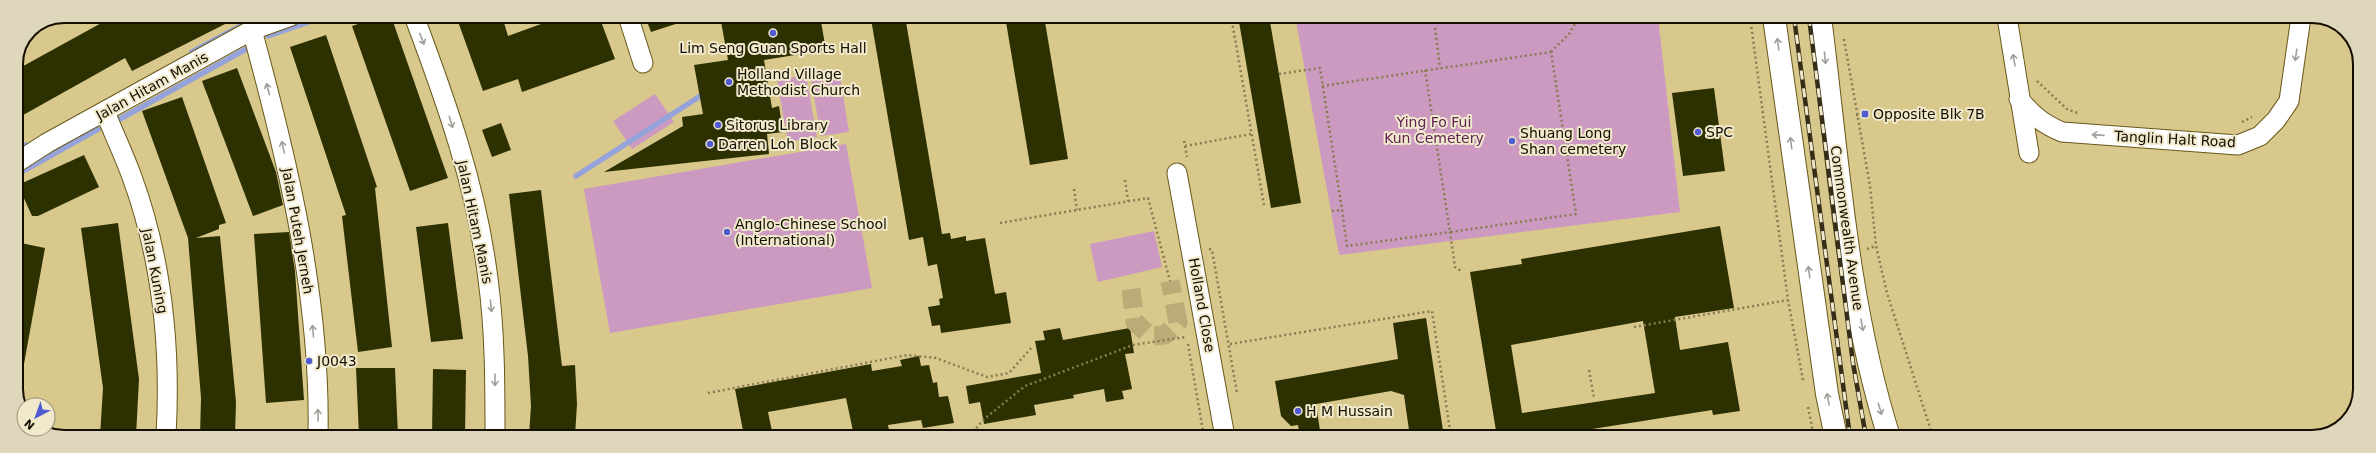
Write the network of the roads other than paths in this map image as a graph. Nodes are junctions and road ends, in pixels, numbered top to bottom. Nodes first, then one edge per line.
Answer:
1 (272, 23) edge
2 (417, 23) edge
3 (630, 23) edge
4 (1775, 23) edge
5 (1821, 23) edge
6 (2008, 23) edge
7 (2300, 23) edge
8 (252, 30) junction
9 (643, 63) dead end
10 (2020, 99) junction
11 (105, 112) junction
12 (2029, 153) dead end
13 (23, 158) edge
14 (1177, 173) dead end
15 (166, 430) edge
16 (318, 430) edge
17 (496, 430) edge
18 (1224, 430) edge
19 (1835, 430) edge
20 (1887, 430) edge

1 - 8 street, Jalan Hitam Manis
2 -> 17 street, Jalan Hitam Manis
3 - 9 street
19 -> 4 main road
5 -> 20 main road, Commonwealth Avenue
10 -> 6 street
7 -> 10 street, Tanglin Halt Road
8 - 11 street, Jalan Hitam Manis
16 -> 8 street, Jalan Puteh Jerneh
10 - 12 street
11 - 13 street, Jalan Hitam Manis
11 - 15 street, Jalan Kuning
14 - 18 street, Holland Close

